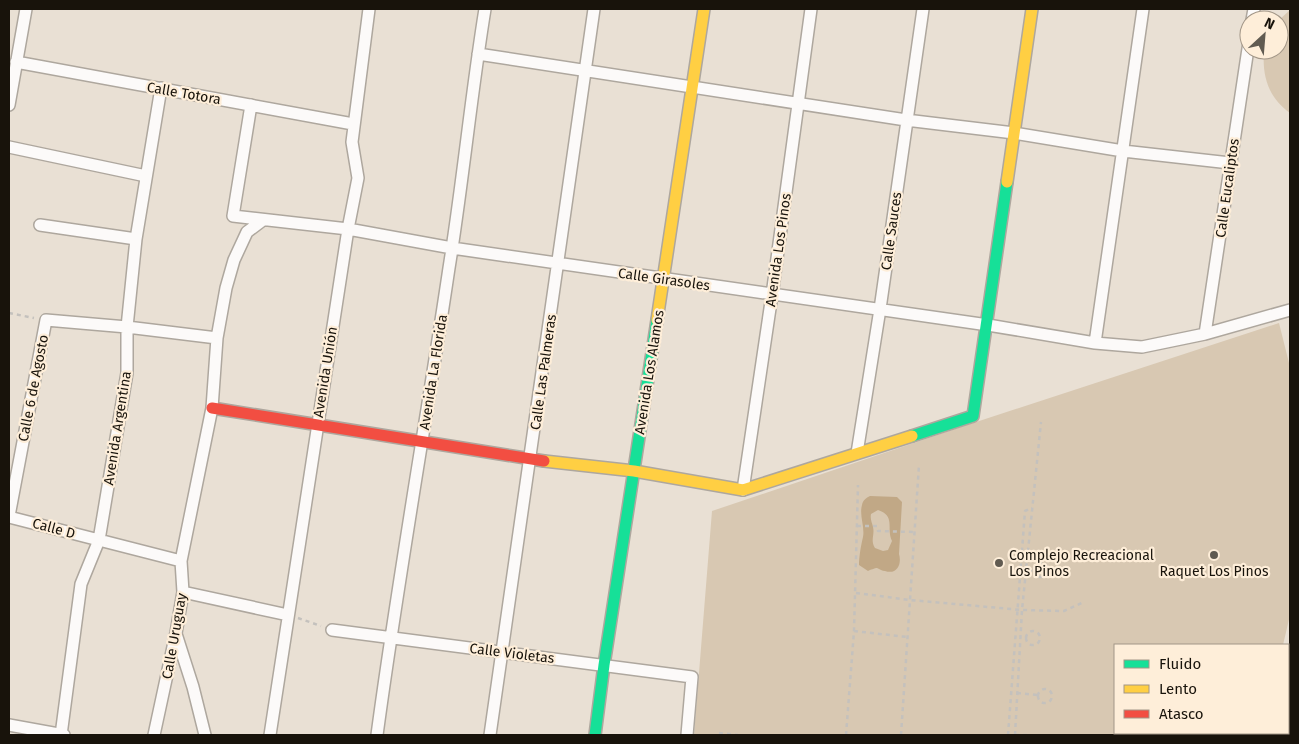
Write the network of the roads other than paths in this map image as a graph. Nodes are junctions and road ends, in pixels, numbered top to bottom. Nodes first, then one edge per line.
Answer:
1 (26, 9) edge
2 (369, 9) edge
3 (485, 9) edge
4 (594, 9) edge
5 (704, 9) edge
6 (811, 9) edge
7 (923, 9) edge
8 (1032, 9) edge
9 (1144, 9) edge
10 (478, 54) junction
11 (1246, 60) edge
12 (16, 62) junction
13 (587, 71) junction
14 (693, 87) junction
15 (161, 88) junction
16 (798, 103) junction
17 (9, 105) edge
18 (251, 105) junction
19 (906, 120) junction
20 (353, 124) junction
21 (1014, 133) junction
22 (9, 147) edge
23 (1123, 151) junction
24 (1230, 163) junction
25 (146, 176) junction
26 (263, 220) junction
27 (40, 225) dead end
28 (348, 229) junction
29 (136, 239) junction
30 (452, 248) junction
31 (559, 263) junction
32 (664, 278) junction
33 (772, 295) junction
34 (880, 309) junction
35 (1290, 310) edge
36 (988, 324) junction
37 (127, 327) junction
38 (1205, 334) junction
39 (217, 338) junction
40 (1095, 343) junction
41 (212, 408) junction
42 (317, 424) junction
43 (423, 442) junction
44 (857, 453) junction
45 (530, 459) junction
46 (634, 471) junction
47 (743, 490) junction
48 (9, 516) edge
49 (99, 540) junction
50 (181, 562) junction
51 (183, 592) junction
52 (288, 615) junction
53 (332, 630) road end
54 (176, 633) junction
55 (390, 638) junction
56 (502, 652) junction
57 (604, 665) junction
58 (9, 725) edge
59 (62, 735) edge
60 (154, 735) edge
61 (205, 735) edge
62 (270, 735) edge
63 (377, 735) edge
64 (490, 735) edge
65 (595, 735) edge
66 (687, 735) edge

1 - 12 street
2 - 20 street, Avenida Unión
3 - 10 street, Avenida La Florida
4 - 13 street, Calle Las Palmeras
5 - 14 street, Avenida Los Alamos
6 - 16 street, Avenida Los Pinos
7 - 19 street, Calle Sauces
8 - 21 street
9 - 23 street
10 - 13 street
10 - 30 street, Avenida La Florida
11 - 24 street, Calle Eucaliptos
12 - 15 street, Calle Totora
12 - 17 street
13 - 14 street
13 - 31 street, Calle Las Palmeras
14 - 16 street
14 - 32 street, Avenida Los Alamos
15 - 18 street, Calle Totora
15 - 25 street, Avenida Argentina
16 - 19 street
16 - 33 street, Avenida Los Pinos
18 - 20 street, Calle Totora
18 - 26 street, Calle Girasoles
19 - 21 street
19 - 34 street, Calle Sauces
20 - 28 street, Avenida Unión
21 - 23 street
21 - 36 street
22 - 25 street
23 - 24 street
23 - 40 street
24 - 38 street, Calle Eucaliptos
25 - 29 street, Avenida Argentina
26 - 28 street, Calle Girasoles
26 - 39 street, Calle Uruguay
27 - 29 street
28 - 30 street, Calle Girasoles
28 - 42 street, Avenida Unión
29 - 37 street, Avenida Argentina
30 - 31 street, Calle Girasoles
30 - 43 street, Avenida La Florida
31 - 32 street, Calle Girasoles
31 - 45 street, Calle Las Palmeras
32 - 33 street, Calle Girasoles
32 - 46 street, Avenida Los Alamos
33 - 34 street, Calle Girasoles
33 - 47 street, Avenida Los Pinos
34 - 36 street, Calle Girasoles
34 - 44 street, Calle Sauces
35 - 38 street, Calle Girasoles
36 - 40 street, Calle Girasoles
36 - 44 street
37 - 39 street
37 - 48 street, Calle 6 de Agosto
37 - 49 street, Avenida Argentina
38 - 40 street, Calle Girasoles
39 - 41 street, Calle Uruguay
41 - 42 street
41 - 50 street, Calle Uruguay
42 - 43 street
42 - 52 street, Avenida Unión
43 - 45 street
43 - 55 street, Avenida La Florida
44 - 47 street
45 - 46 street
45 - 56 street, Calle Las Palmeras
46 - 47 street
46 - 57 street, Avenida Los Alamos
48 - 49 street, Calle D
49 - 50 street
49 - 59 street, Avenida Argentina
50 - 51 street, Calle Uruguay
51 - 52 street
51 - 54 street, Calle Uruguay
52 - 62 street, Avenida Unión
53 - 55 street, Calle Violetas
54 - 60 street, Calle Uruguay
54 - 61 street
55 - 56 street, Calle Violetas
55 - 63 street, Avenida La Florida
56 - 57 street, Calle Violetas
56 - 64 street, Calle Las Palmeras
57 - 65 street, Avenida Los Alamos
57 - 66 street, Calle Violetas
58 - 59 street

